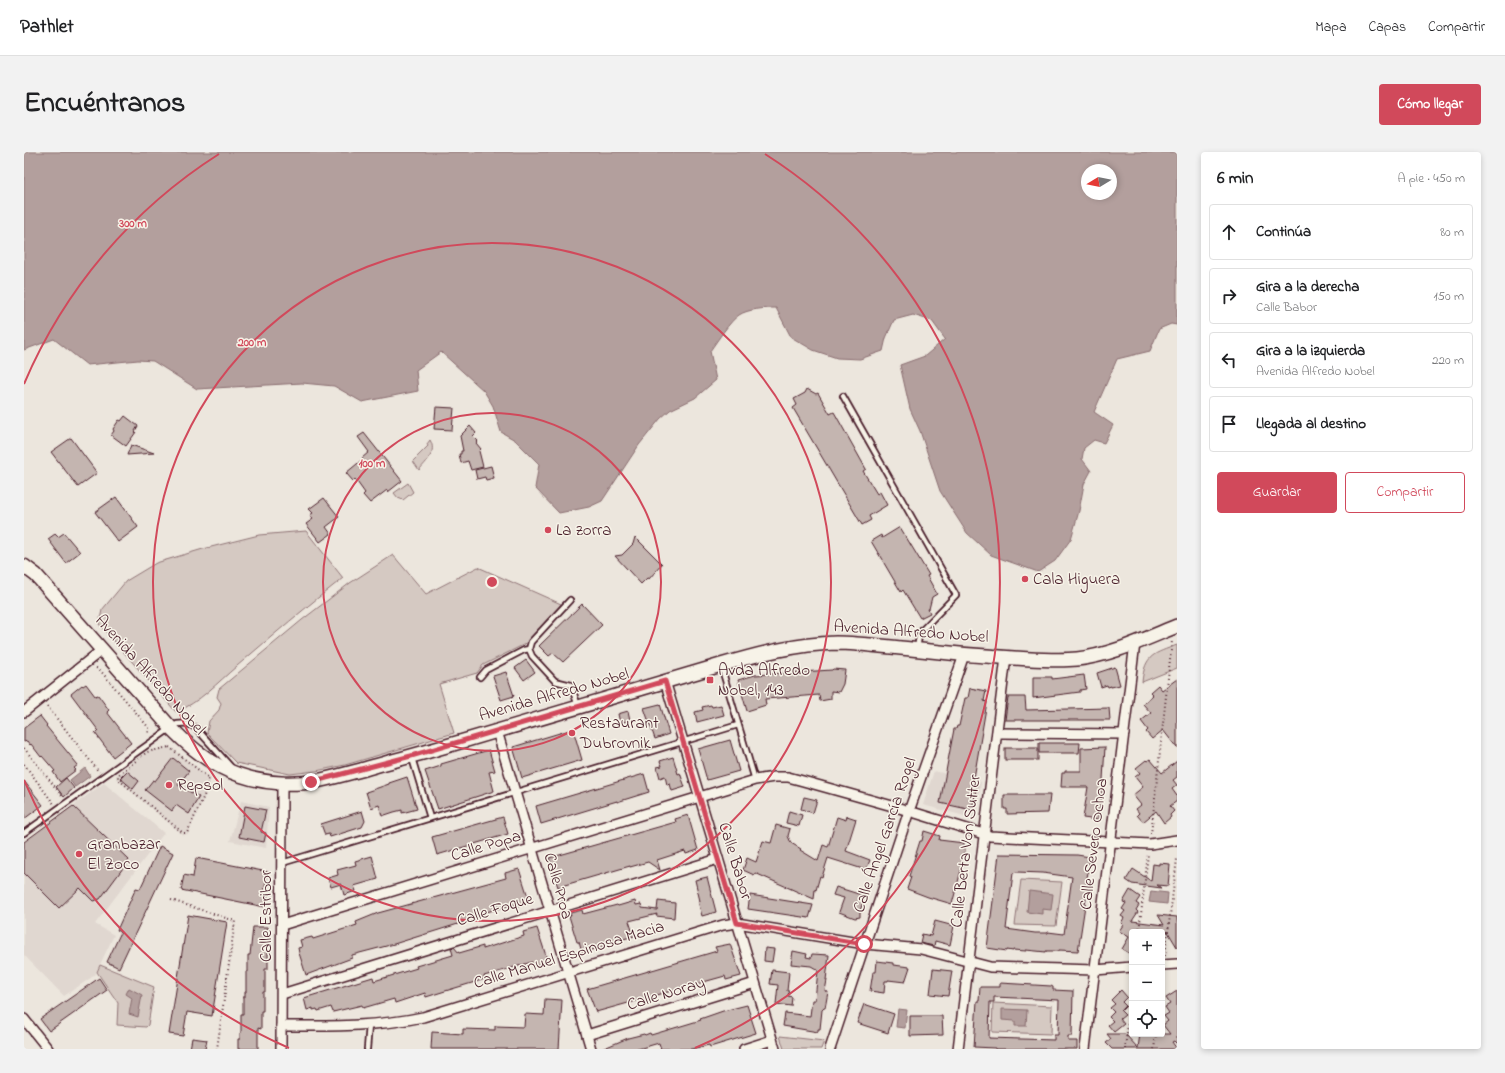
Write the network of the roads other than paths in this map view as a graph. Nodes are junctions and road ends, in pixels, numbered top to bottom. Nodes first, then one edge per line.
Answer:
1 (843, 396) dead end
2 (24, 566) edge
3 (570, 600) dead end
4 (1177, 626) edge
5 (1135, 643) junction
6 (103, 649) junction
7 (530, 649) junction
8 (917, 650) junction
9 (964, 655) junction
10 (1006, 658) junction
11 (720, 665) junction
12 (480, 678) dead end
13 (665, 681) junction
14 (579, 707) junction
15 (24, 712) edge
16 (738, 725) junction
17 (174, 726) junction
18 (496, 731) junction
19 (997, 733) junction
20 (1124, 734) junction
21 (683, 742) junction
22 (411, 756) junction
23 (246, 777) junction
24 (755, 780) junction
25 (282, 783) junction
26 (514, 793) junction
27 (699, 797) junction
28 (909, 811) junction
29 (430, 818) junction
30 (24, 833) edge
31 (984, 834) junction
32 (1177, 840) edge
33 (1111, 842) junction
34 (531, 848) junction
35 (718, 859) junction
36 (282, 863) junction
37 (549, 910) junction
38 (737, 923) junction
39 (282, 925) junction
40 (864, 944) junction
41 (967, 961) junction
42 (1177, 964) edge
43 (1165, 965) edge
44 (1129, 967) edge
45 (1095, 970) junction
46 (568, 973) junction
47 (755, 983) junction
48 (282, 994) junction
49 (24, 1019) edge
50 (369, 1025) junction
51 (282, 1026) junction
52 (587, 1035) junction
53 (772, 1040) junction
54 (48, 1049) edge
55 (281, 1049) edge
56 (367, 1049) edge
57 (590, 1049) edge
58 (744, 1049) edge
59 (775, 1049) edge
60 (830, 1049) edge
61 (958, 1049) edge
62 (1086, 1049) edge

1 - 8 lane
2 - 6 main road, Avenida Alfredo Nobel
3 - 7 lane
4 - 5 main road, Avenida Alfredo Nobel
5 - 10 main road, Avenida Alfredo Nobel
5 - 20 street, Calle Severo Ochoa
6 - 15 street
6 - 17 main road, Avenida Alfredo Nobel
7 - 12 lane
7 - 14 lane
8 - 9 main road, Avenida Alfredo Nobel
8 - 11 main road, Avenida Alfredo Nobel
9 - 10 main road, Avenida Alfredo Nobel
9 - 28 street, Calle Ángel García Rogel
10 - 19 street, Calle Berta Von Sutter
11 - 13 main road, Avenida Alfredo Nobel
11 - 16 lane
13 - 14 main road, Avenida Alfredo Nobel
13 - 21 street, Calle Babor
14 - 18 main road, Avenida Alfredo Nobel
16 - 21 lane
16 - 24 lane
17 - 23 main road, Avenida Alfredo Nobel
17 - 23 lane
17 - 30 lane
18 - 22 main road, Avenida Alfredo Nobel
18 - 26 street, Calle Proa
19 - 20 street
19 - 31 street, Calle Berta Von Sutter
20 - 33 street, Calle Severo Ochoa
21 - 26 lane
21 - 27 street, Calle Babor
22 - 25 main road, Avenida Alfredo Nobel
22 - 29 lane
23 - 25 main road, Avenida Alfredo Nobel
24 - 27 street, Calle Popa
24 - 28 street, Calle Popa
25 - 36 street, Calle Estribor
26 - 29 lane
26 - 34 street, Calle Proa
27 - 34 street, Calle Popa
27 - 35 street, Calle Babor
28 - 31 street, Calle Popa
28 - 40 street, Calle Ángel García Rogel
29 - 36 lane
31 - 33 street, Calle Popa
31 - 41 street, Calle Berta Von Sutter
32 - 33 street, Calle Popa
33 - 45 street, Calle Severo Ochoa
34 - 37 street, Calle Proa
34 - 39 street, Calle Popa
35 - 37 street, Calle Foque
35 - 38 street, Calle Babor
36 - 39 street, Calle Estribor
37 - 46 street, Calle Proa
37 - 48 street, Calle Foque
38 - 40 street, Calle Manuel Espinosa Macia
38 - 46 street, Calle Manuel Espinosa Macia
38 - 47 street, Calle Babor
39 - 48 street, Calle Estribor
40 - 41 street, Calle Manuel Espinosa Macia
40 - 60 street, Calle Ángel García Rogel
41 - 45 street, Calle Manuel Espinosa Macia
41 - 61 street, Calle Berta Von Sutter
42 - 43 street
44 - 45 street, Calle Manuel Espinosa Macia
45 - 62 street, Calle Severo Ochoa
46 - 50 street, Calle Manuel Espinosa Macia
46 - 52 street, Calle Proa
47 - 52 street, Calle Noray
47 - 53 street, Calle Babor
48 - 51 street, Calle Estribor
49 - 54 street
50 - 51 street, Calle Manuel Espinosa Macia
50 - 56 lane
51 - 55 street, Calle Estribor
52 - 57 street, Calle Proa
53 - 58 street
53 - 59 street, Calle Babor

